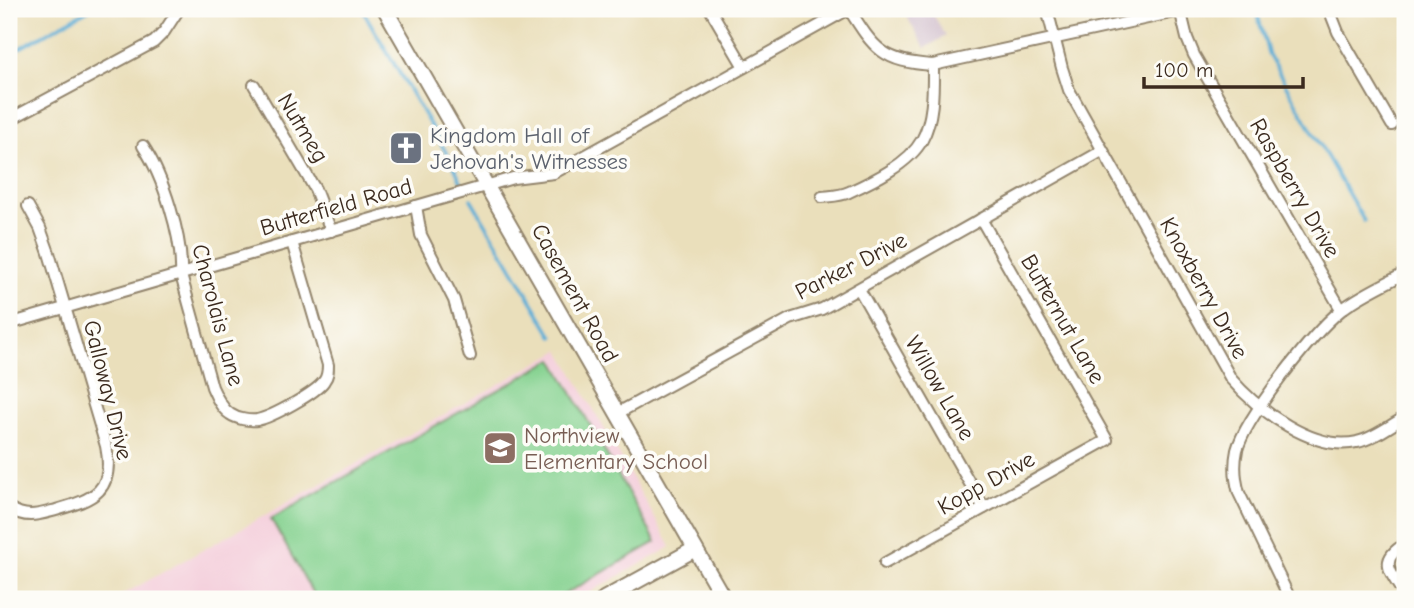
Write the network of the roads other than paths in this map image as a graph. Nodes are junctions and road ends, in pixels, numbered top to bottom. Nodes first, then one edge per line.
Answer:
1 (179, 9) edge
2 (386, 9) edge
3 (710, 9) edge
4 (849, 9) edge
5 (1047, 9) edge
6 (1183, 9) edge
7 (1329, 9) edge
8 (1054, 38) junction
9 (933, 65) junction
10 (744, 67) junction
11 (254, 85) dead end
12 (9, 120) edge
13 (1392, 125) dead end
14 (143, 146) dead end
15 (1102, 150) junction
16 (488, 185) junction
17 (822, 197) dead end
18 (28, 206) dead end
19 (416, 206) junction
20 (981, 219) junction
21 (331, 231) junction
22 (292, 242) junction
23 (1405, 273) edge
24 (181, 275) junction
25 (859, 289) junction
26 (65, 308) junction
27 (1341, 309) junction
28 (9, 324) edge
29 (470, 356) dead end
30 (1260, 406) junction
31 (616, 414) junction
32 (1405, 417) edge
33 (1107, 440) joint
34 (9, 508) edge
35 (984, 508) junction
36 (1405, 544) edge
37 (695, 549) junction
38 (885, 563) dead end
39 (1405, 596) edge
40 (604, 599) edge
41 (724, 599) edge
42 (1290, 599) edge

1 - 12 street
2 - 16 street, Casement Road
3 - 10 street
4 - 9 street
4 - 10 street, Butterfield Road
5 - 8 street, Knoxberry Drive
6 - 8 street
6 - 27 street, Raspberry Drive
7 - 13 street
8 - 9 street
8 - 15 street, Knoxberry Drive
9 - 17 street
10 - 16 street, Butterfield Road
11 - 21 street, Nutmeg
14 - 24 street, Charolais Lane
15 - 20 street, Parker Drive
15 - 30 street, Knoxberry Drive
16 - 19 street, Butterfield Road
16 - 31 street, Casement Road
18 - 26 street, Galloway Drive
19 - 21 street, Butterfield Road
19 - 29 street
20 - 25 street, Parker Drive
20 - 33 street, Butternut Lane
21 - 22 street, Butterfield Road
22 - 24 street, Butterfield Road
22 - 24 street, Charolais Lane
23 - 27 street
24 - 26 street, Butterfield Road
25 - 31 street, Parker Drive
25 - 35 street, Willow Lane
26 - 28 street, Butterfield Road
26 - 34 street, Galloway Drive
27 - 30 street
30 - 32 street, Knoxberry Drive
30 - 42 street
31 - 37 street, Casement Road
33 - 35 street, Kopp Drive
35 - 38 street, Kopp Drive
36 - 39 street
37 - 40 street
37 - 41 street, Casement Road

